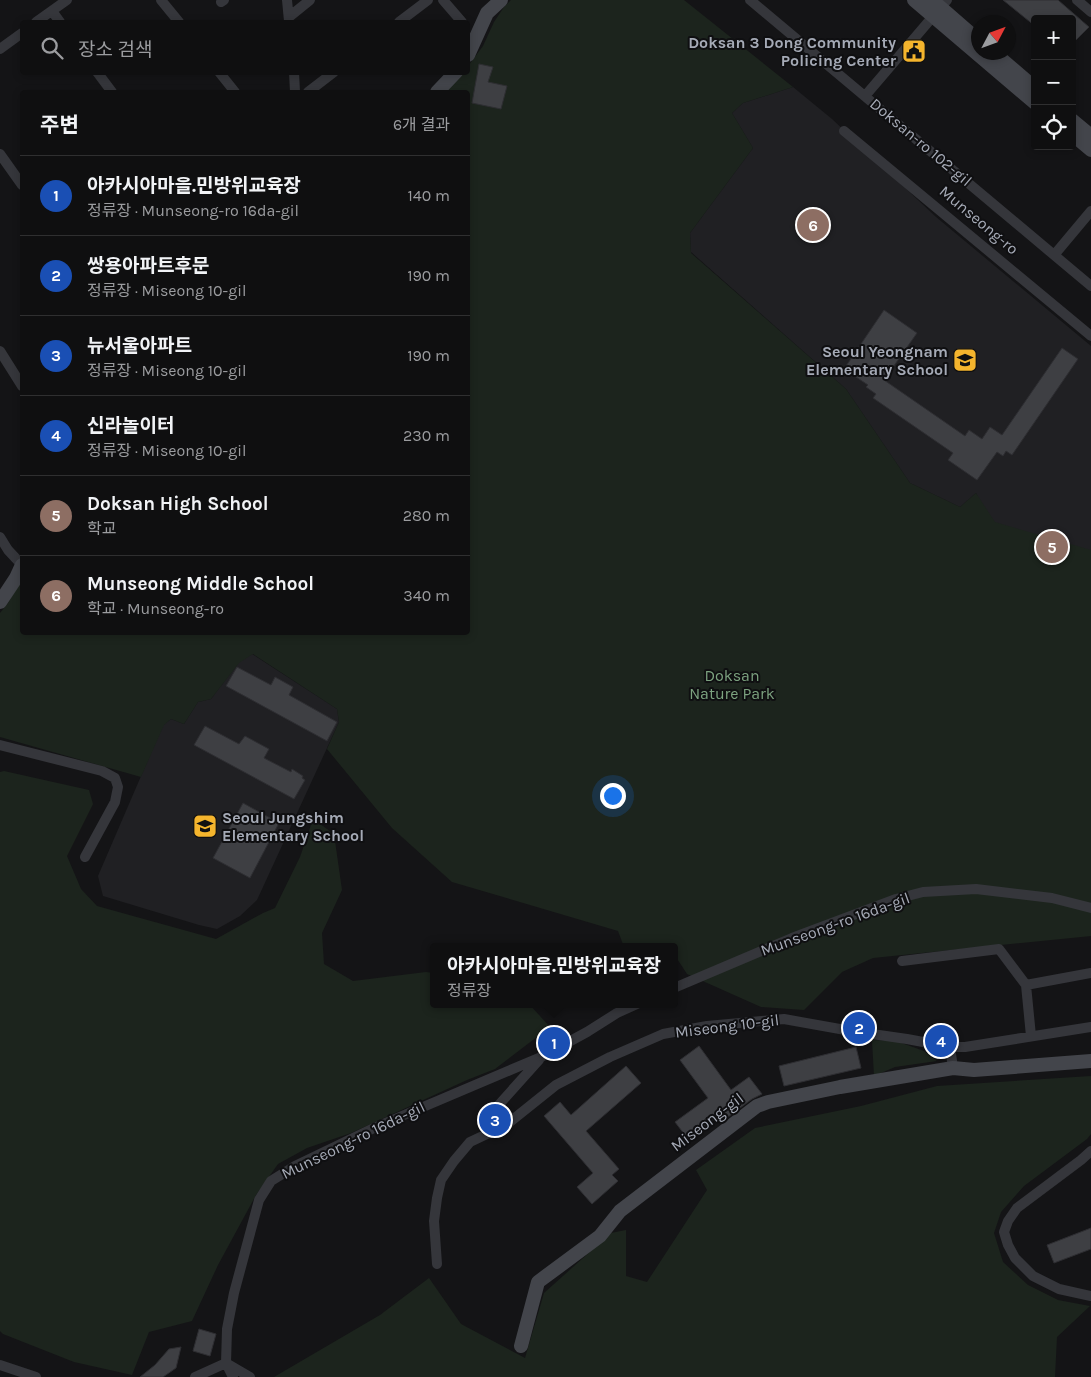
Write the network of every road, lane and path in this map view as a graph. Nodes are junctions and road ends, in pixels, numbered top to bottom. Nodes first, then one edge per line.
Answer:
1 (67, 0) edge
2 (160, 0) edge
3 (287, 0) edge
4 (310, 0) edge
5 (428, 0) edge
6 (444, 0) edge
7 (500, 0) edge
8 (750, 0) edge
9 (914, 0) edge
10 (1077, 0) edge
11 (938, 6) edge
12 (52, 11) junction
13 (1091, 12) edge
14 (39, 20) edge
15 (59, 20) edge
16 (176, 20) edge
17 (289, 20) edge
18 (402, 20) edge
19 (460, 20) edge
20 (473, 27) edge
21 (20, 34) edge
22 (971, 34) edge
23 (470, 44) edge
24 (0, 49) edge
25 (1003, 60) edge
26 (99, 75) edge
27 (220, 75) edge
28 (294, 75) edge
29 (330, 75) edge
30 (453, 75) edge
31 (1031, 84) edge
32 (110, 90) edge
33 (232, 90) edge
34 (295, 90) edge
35 (311, 90) edge
36 (439, 90) edge
37 (865, 96) junction
38 (1031, 99) edge
39 (1076, 123) edge
40 (844, 131) dead end
41 (1091, 136) edge
42 (1076, 137) edge
43 (1091, 150) edge
44 (0, 154) edge
45 (20, 183) edge
46 (1091, 211) edge
47 (1055, 254) junction
48 (1091, 286) edge
49 (1091, 336) edge
50 (0, 351) edge
51 (20, 383) edge
52 (0, 537) edge
53 (20, 563) edge
54 (20, 569) edge
55 (0, 602) edge
56 (0, 745) edge
57 (85, 857) dead end
58 (1091, 908) edge
59 (902, 961) dead end
60 (1091, 973) edge
61 (1026, 985) junction
62 (678, 986) edge
63 (628, 1008) edge
64 (1091, 1027) edge
65 (1031, 1036) junction
66 (950, 1047) junction
67 (541, 1057) junction
68 (1091, 1061) edge
69 (953, 1068) junction
70 (506, 1125) junction
71 (1091, 1151) edge
72 (437, 1264) dead end
73 (1091, 1296) edge
74 (521, 1346) dead end
75 (226, 1363) junction
76 (0, 1365) edge
77 (36, 1377) edge
78 (195, 1377) edge
79 (233, 1377) edge
80 (250, 1377) edge

1 - 12 street
2 - 16 street
3 - 17 street
4 - 17 street
5 - 18 street
6 - 19 street
7 - 20 street
8 - 37 street, Doksan-ro 102-gil
9 - 11 street
10 - 13 street
11 - 22 street
11 - 37 street
11 - 38 street
12 - 14 street
12 - 15 street
20 - 23 street
21 - 24 street
25 - 31 street
26 - 32 street
27 - 33 street
28 - 34 street
29 - 35 street
30 - 36 street
37 - 47 street, Doksan-ro 102-gil
39 - 41 street
40 - 49 street, Munseong-ro
42 - 43 street
44 - 45 street
46 - 47 street
47 - 48 street, Doksan-ro 102-gil
50 - 51 street
52 - 53 street
54 - 55 street
56 - 57 street
58 - 62 street, Munseong-ro 16da-gil
59 - 61 street
60 - 61 street
61 - 65 street
63 - 67 street, Munseong-ro 16da-gil
64 - 65 street, Miseong 10-gil
65 - 66 street, Miseong 10-gil
66 - 69 street
66 - 70 street, Miseong 10-gil
67 - 70 street
67 - 75 street, Munseong-ro 16da-gil
68 - 69 street, Miseong-gil
69 - 74 street, Miseong-gil
70 - 72 street, Miseong 10-gil
71 - 73 street
75 - 78 street
75 - 79 street
75 - 80 street
76 - 77 street

